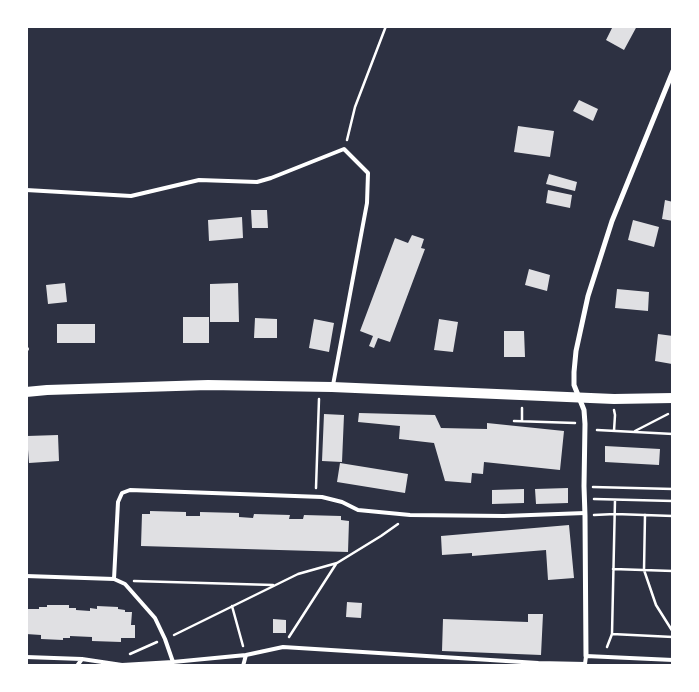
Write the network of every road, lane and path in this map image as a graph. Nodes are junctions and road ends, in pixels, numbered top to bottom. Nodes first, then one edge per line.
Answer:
1 (386, 26) edge
2 (673, 71) edge
3 (344, 149) junction
4 (26, 190) edge
5 (320, 387) junction
6 (332, 388) junction
7 (26, 392) edge
8 (579, 397) junction
9 (673, 398) edge
10 (522, 408) dead end
11 (614, 410) dead end
12 (668, 414) dead end
13 (514, 421) dead end
14 (522, 421) junction
15 (575, 423) dead end
16 (597, 430) dead end
17 (614, 431) junction
18 (633, 432) junction
19 (673, 434) edge
20 (316, 479) dead end
21 (584, 486) junction
22 (673, 489) edge
23 (585, 499) junction
24 (616, 500) junction
25 (673, 501) edge
26 (585, 514) junction
27 (615, 514) junction
28 (410, 515) junction
29 (645, 515) junction
30 (673, 516) edge
31 (337, 563) junction
32 (613, 569) junction
33 (644, 570) junction
34 (673, 571) edge
35 (26, 576) edge
36 (114, 579) junction
37 (125, 584) junction
38 (275, 585) junction
39 (232, 606) junction
40 (673, 632) edge
41 (612, 634) junction
42 (673, 637) edge
43 (165, 639) junction
44 (283, 647) junction
45 (246, 655) junction
46 (586, 656) junction
47 (604, 656) junction
48 (26, 657) edge
49 (82, 659) junction
50 (673, 660) edge
51 (173, 662) junction
52 (537, 664) edge
53 (585, 665) edge
54 (77, 666) edge
55 (122, 666) edge
56 (243, 666) edge

1 - 3 path
2 - 8 street
3 - 4 lane
3 - 6 lane
5 - 6 main road
5 - 7 main road
5 - 20 path
6 - 8 main road
8 - 9 main road
8 - 21 street
10 - 14 path
11 - 17 path
12 - 18 path
13 - 14 path
14 - 15 path
16 - 17 path
17 - 18 path
18 - 19 path
21 - 22 path
21 - 23 street
23 - 24 path
23 - 26 street
24 - 25 path
24 - 27 path
26 - 27 path
26 - 28 lane
26 - 46 street
27 - 29 path
27 - 32 path
28 - 31 path
28 - 36 lane
29 - 30 path
29 - 33 path
31 - 38 path
31 - 44 path
32 - 33 path
32 - 41 path
33 - 34 path
33 - 40 path
35 - 36 lane
36 - 37 lane
37 - 38 path
37 - 43 lane
38 - 39 path
39 - 43 path
39 - 45 path
41 - 42 path
41 - 47 path
43 - 51 lane
43 - 55 path
44 - 45 lane
44 - 52 lane
45 - 51 lane
45 - 56 lane
46 - 47 lane
46 - 53 lane
47 - 50 lane
48 - 49 lane
49 - 54 lane
49 - 55 lane
51 - 55 lane
52 - 53 lane

